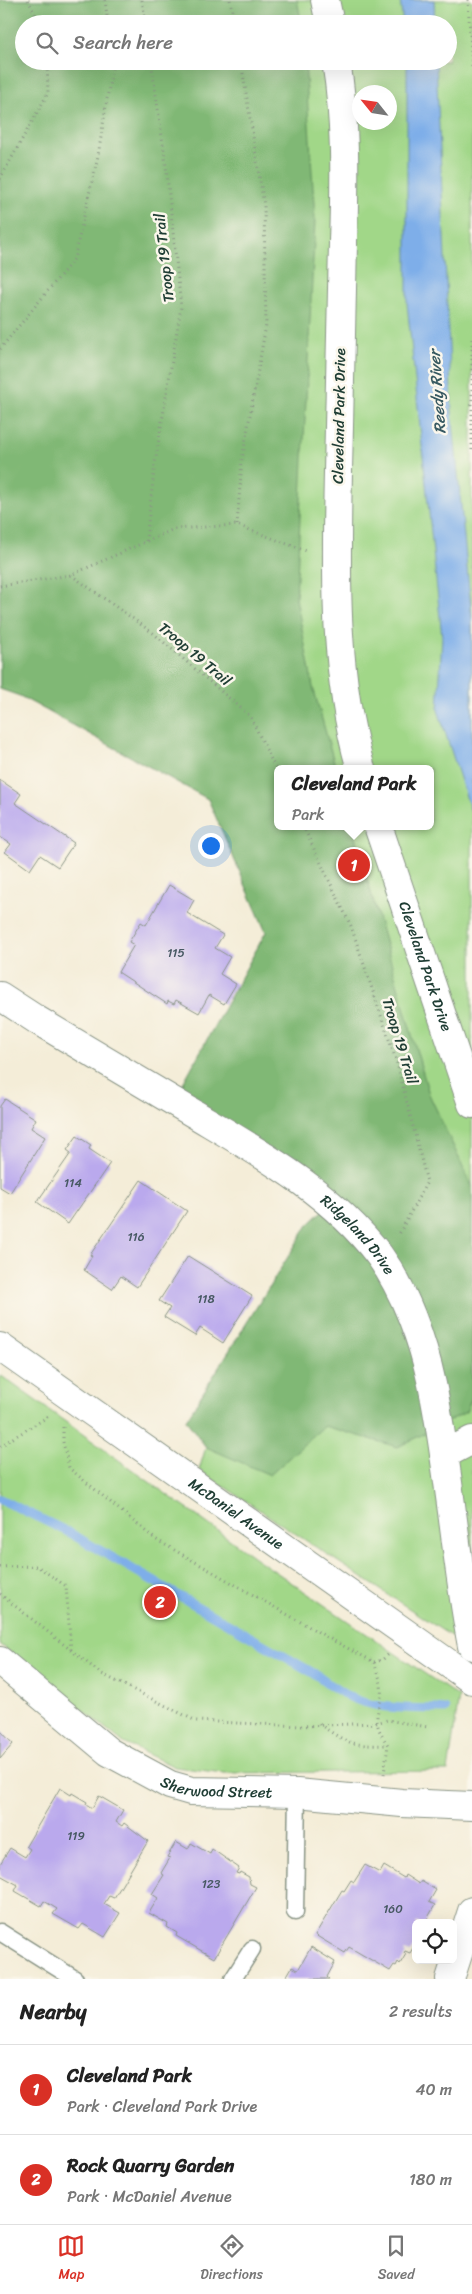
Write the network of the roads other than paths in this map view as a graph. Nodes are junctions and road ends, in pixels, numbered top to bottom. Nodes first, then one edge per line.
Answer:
1 (325, 0) edge
2 (328, 15) edge
3 (338, 70) edge
4 (360, 765) edge
5 (379, 830) edge
6 (0, 996) edge
7 (472, 1104) edge
8 (0, 1347) edge
9 (472, 1440) edge
10 (444, 1455) junction
11 (472, 1646) edge
12 (0, 1661) edge
13 (472, 1680) edge
14 (297, 1793) junction
15 (472, 1806) edge
16 (472, 1911) edge
17 (295, 1912) dead end
18 (0, 1932) edge
19 (252, 1949) dead end
20 (75, 1979) edge
21 (233, 1979) edge
22 (450, 1979) edge

1 - 2 street
3 - 4 street, Cleveland Park Drive
5 - 7 street, Cleveland Park Drive
6 - 10 street, Ridgeland Drive
8 - 13 street, McDaniel Avenue
9 - 10 street
10 - 11 street, Ridgeland Drive
12 - 14 street, Sherwood Street
14 - 15 street, Sherwood Street
14 - 17 lane
16 - 22 street
18 - 20 lane
19 - 21 lane

